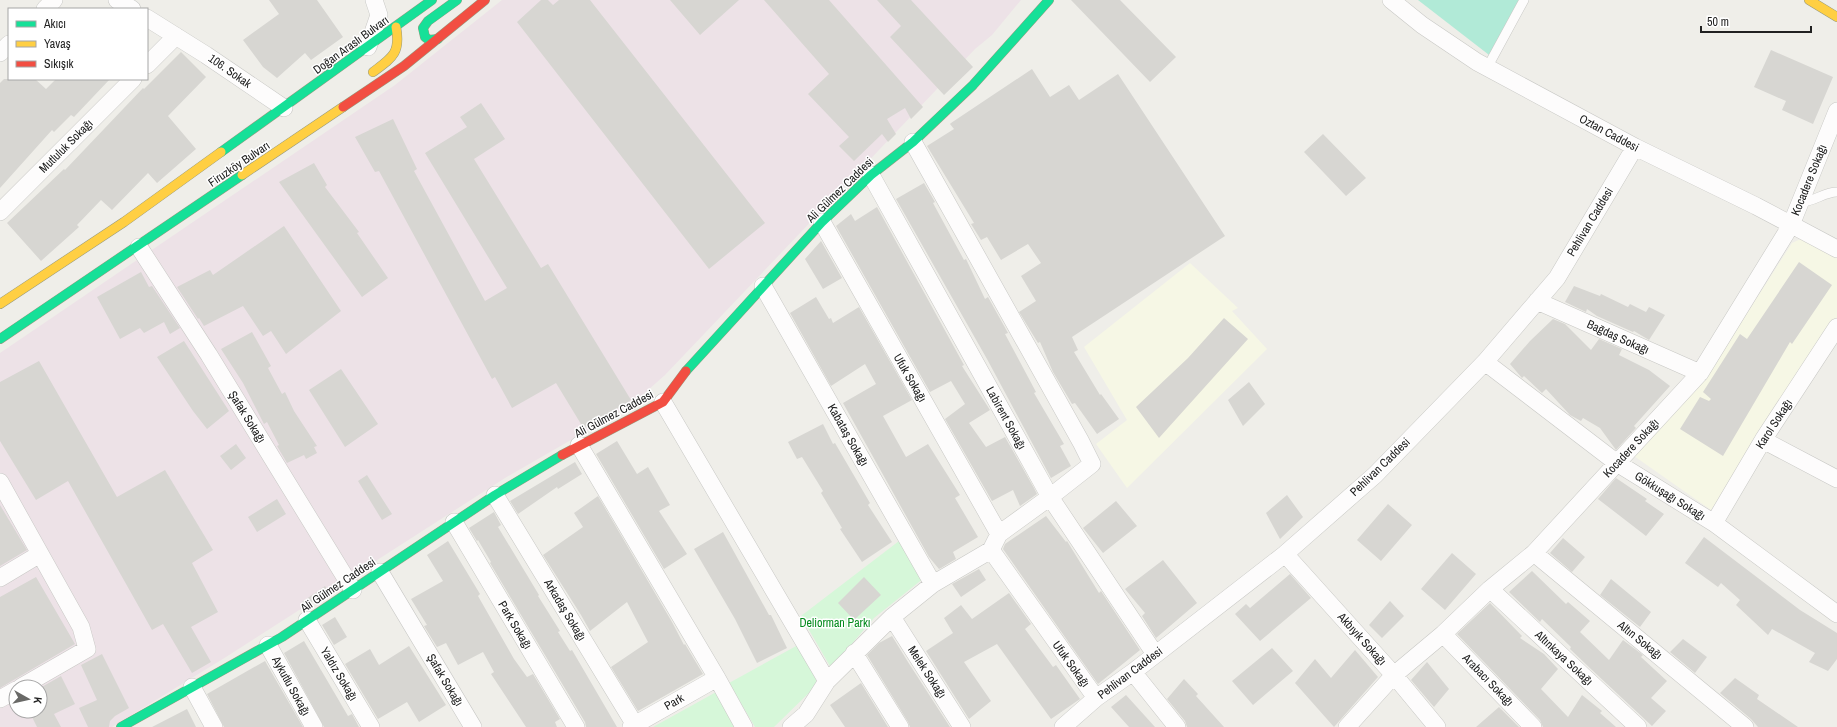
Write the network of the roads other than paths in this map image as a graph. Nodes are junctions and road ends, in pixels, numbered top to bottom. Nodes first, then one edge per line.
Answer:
1 (54, 0) edge
2 (117, 0) edge
3 (432, 0) edge
4 (457, 0) edge
5 (485, 0) edge
6 (1049, 0) edge
7 (1391, 0) edge
8 (1524, 0) edge
9 (1809, 0) edge
10 (376, 4) edge
11 (46, 8) edge
12 (130, 8) edge
13 (1837, 17) edge
14 (148, 19) edge
15 (396, 28) junction
16 (176, 36) junction
17 (438, 38) junction
18 (8, 45) edge
19 (368, 47) junction
20 (0, 53) edge
21 (148, 64) edge
22 (1487, 68) junction
23 (366, 78) dead end
24 (132, 80) edge
25 (348, 92) dead end
26 (284, 108) junction
27 (1837, 111) edge
28 (315, 127) junction
29 (913, 142) junction
30 (1635, 147) junction
31 (871, 175) junction
32 (1837, 192) edge
33 (1801, 202) junction
34 (0, 212) edge
35 (822, 222) junction
36 (1791, 225) junction
37 (139, 247) junction
38 (1837, 249) edge
39 (763, 286) junction
40 (1537, 301) junction
41 (0, 304) edge
42 (1837, 327) edge
43 (0, 339) edge
44 (1484, 362) junction
45 (1700, 373) junction
46 (663, 402) junction
47 (1763, 440) junction
48 (579, 446) junction
49 (1617, 463) junction
50 (1837, 479) edge
51 (0, 482) edge
52 (495, 495) junction
53 (1050, 498) junction
54 (454, 522) junction
55 (1714, 523) junction
56 (999, 534) junction
57 (991, 550) junction
58 (1534, 553) junction
59 (40, 554) junction
60 (1284, 554) junction
61 (380, 572) junction
62 (0, 578) edge
63 (933, 584) junction
64 (1490, 589) junction
65 (353, 590) junction
66 (1837, 614) edge
67 (892, 617) junction
68 (307, 620) junction
69 (1443, 634) junction
70 (268, 645) junction
71 (854, 653) junction
72 (1155, 654) junction
73 (1133, 672) junction
74 (1394, 675) junction
75 (717, 678) junction
76 (34, 679) edge
77 (827, 681) junction
78 (192, 688) junction
79 (1096, 698) junction
80 (810, 721) edge
81 (633, 726) edge
82 (121, 727) edge
83 (214, 727) edge
84 (314, 727) edge
85 (371, 727) edge
86 (473, 727) edge
87 (576, 727) edge
88 (744, 727) edge
89 (791, 727) edge
90 (900, 727) edge
91 (962, 727) edge
92 (1063, 727) edge
93 (1176, 727) edge
94 (1347, 727) edge
95 (1437, 727) edge
96 (1533, 727) edge
97 (1638, 727) edge
98 (1746, 727) edge

1 - 11 street
2 - 12 street
3 - 15 main road, Doğan Araslı Bulvarı
4 - 17 main road
5 - 17 main road, Firuzköy Bulvarı
6 - 29 main road, Ali Gülmez Caddesi
7 - 22 street, Oztan Caddesi
8 - 22 lane
9 - 13 main road
10 - 15 street
10 - 19 street
14 - 16 street, 106. Sokak
15 - 19 main road, Doğan Araslı Bulvarı
15 - 23 main road
16 - 21 street
16 - 26 street, 106. Sokak
17 - 28 main road, Firuzköy Bulvarı
18 - 20 street
19 - 26 main road, Doğan Araslı Bulvarı
22 - 30 street, Oztan Caddesi
24 - 34 street, Mutluluk Sokağı
25 - 28 main road
26 - 41 main road, Firuzköy Bulvarı
27 - 33 street, Kocadere Sokağı
28 - 37 main road, Firuzköy Bulvarı
29 - 31 main road, Ali Gülmez Caddesi
29 - 53 street
30 - 36 street, Oztan Caddesi
30 - 40 street, Pehlivan Caddesi
31 - 35 main road, Ali Gülmez Caddesi
31 - 53 street, Labirent Sokağı
32 - 33 lane
33 - 36 street, Kocadere Sokağı
35 - 39 main road, Ali Gülmez Caddesi
35 - 56 street, Ufuk Sokağı
36 - 38 street, Oztan Caddesi
36 - 45 street, Kocadere Sokağı
37 - 43 main road, Firuzköy Bulvarı
37 - 65 street, Şafak Sokağı
39 - 46 main road, Ali Gülmez Caddesi
39 - 63 street, Kabataş Sokağı
40 - 44 street, Pehlivan Caddesi
40 - 45 street, Bağdaş Sokağı
42 - 47 street, Karol Sokağı
44 - 49 street, Gökkuşağı Sokağı
44 - 60 street, Pehlivan Caddesi
45 - 49 street, Kocadere Sokağı
46 - 48 main road, Ali Gülmez Caddesi
46 - 77 street
47 - 50 street
47 - 55 street, Karol Sokağı
48 - 52 main road, Ali Gülmez Caddesi
48 - 75 street
49 - 55 street, Gökkuşağı Sokağı
49 - 58 street, Kocadere Sokağı
51 - 59 street
52 - 54 main road, Ali Gülmez Caddesi
52 - 81 street, Arkadaş Sokağı
53 - 56 street
53 - 72 street, Labirent Sokağı
54 - 61 main road, Ali Gülmez Caddesi
54 - 87 street, Park Sokağı
55 - 66 street, Gökkuşağı Sokağı
56 - 57 street
57 - 63 street
57 - 79 street, Ufuk Sokağı
58 - 64 street, Kocadere Sokağı
58 - 98 street, Altın Sokağı
59 - 62 street
59 - 76 street
60 - 72 street, Pehlivan Caddesi
60 - 74 street, Akbıyık Sokağı
61 - 65 main road, Ali Gülmez Caddesi
61 - 86 street, Şafak Sokağı
63 - 67 street
64 - 69 street, Kocadere Sokağı
64 - 97 street, Altınkaya Sokağı
65 - 68 main road, Ali Gülmez Caddesi
67 - 71 street
67 - 91 street, Melek Sokağı
68 - 70 main road, Ali Gülmez Caddesi
68 - 85 street, Yaldız Sokağı
69 - 74 street, Kocadere Sokağı
69 - 96 street, Arabacı Sokağı
70 - 78 main road, Ali Gülmez Caddesi
70 - 84 street, Aykutlu Sokağı
71 - 77 street
71 - 90 street
72 - 73 street, Pehlivan Caddesi
73 - 79 street, Pehlivan Caddesi
73 - 93 street
74 - 94 street, Kocadere Sokağı
74 - 95 street, Akbıyık Sokağı
75 - 81 street, Park
75 - 88 street
77 - 80 street
78 - 82 main road, Ali Gülmez Caddesi
78 - 83 street
79 - 92 street, Pehlivan Caddesi
80 - 89 street

